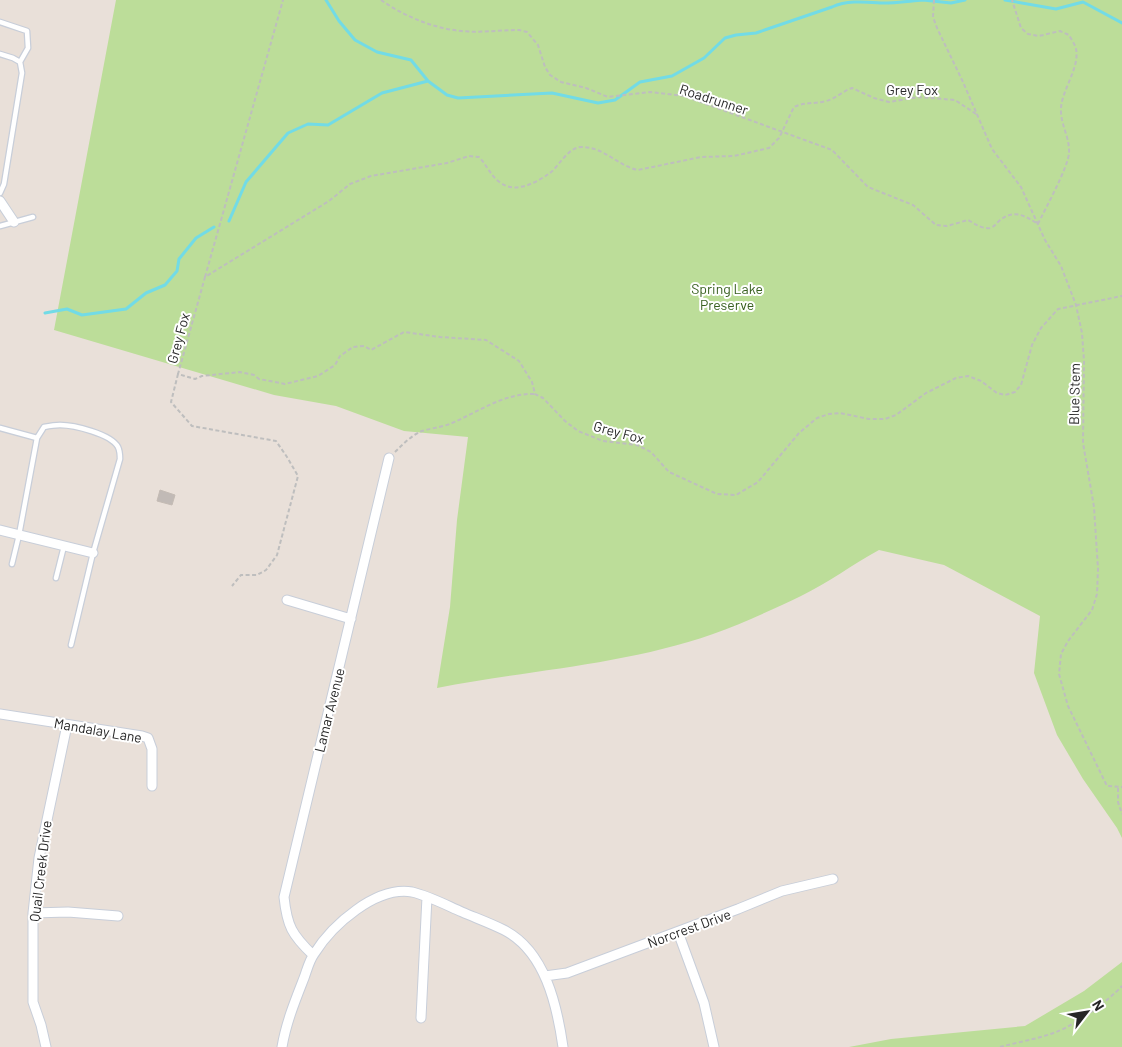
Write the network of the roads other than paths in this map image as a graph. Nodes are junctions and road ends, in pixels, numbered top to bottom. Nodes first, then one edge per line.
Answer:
1 (0, 22) edge
2 (0, 54) edge
3 (20, 62) junction
4 (0, 193) edge
5 (0, 201) edge
6 (33, 217) dead end
7 (14, 222) junction
8 (0, 226) edge
9 (0, 428) edge
10 (37, 438) junction
11 (389, 458) road end
12 (0, 530) edge
13 (19, 535) junction
14 (64, 546) junction
15 (93, 553) junction
16 (12, 564) dead end
17 (56, 578) dead end
18 (287, 600) dead end
19 (351, 619) junction
20 (71, 646) dead end
21 (0, 714) edge
22 (66, 725) junction
23 (152, 786) dead end
24 (832, 880) dead end
25 (427, 897) junction
26 (33, 913) junction
27 (118, 916) dead end
28 (678, 932) junction
29 (313, 955) junction
30 (545, 976) junction
31 (421, 1018) dead end
32 (46, 1047) edge
33 (282, 1047) edge
34 (564, 1047) edge
35 (714, 1047) edge

1 - 3 lane
2 - 3 lane
3 - 4 lane
5 - 7 street
6 - 7 lane
7 - 8 lane
9 - 10 lane
10 - 13 lane
10 - 15 lane
11 - 19 street, Lamar Avenue
12 - 13 street
13 - 14 street
13 - 16 lane
14 - 15 street
14 - 17 lane
15 - 20 lane
18 - 19 street
19 - 29 street, Lamar Avenue
21 - 22 street, Mandalay Lane
22 - 23 street, Mandalay Lane
22 - 26 street, Quail Creek Drive
24 - 28 street, Norcrest Drive
25 - 29 street
25 - 30 street
25 - 31 street
26 - 27 street
26 - 32 street, Quail Creek Drive
28 - 30 street, Norcrest Drive
28 - 35 street
29 - 33 street
30 - 34 street

